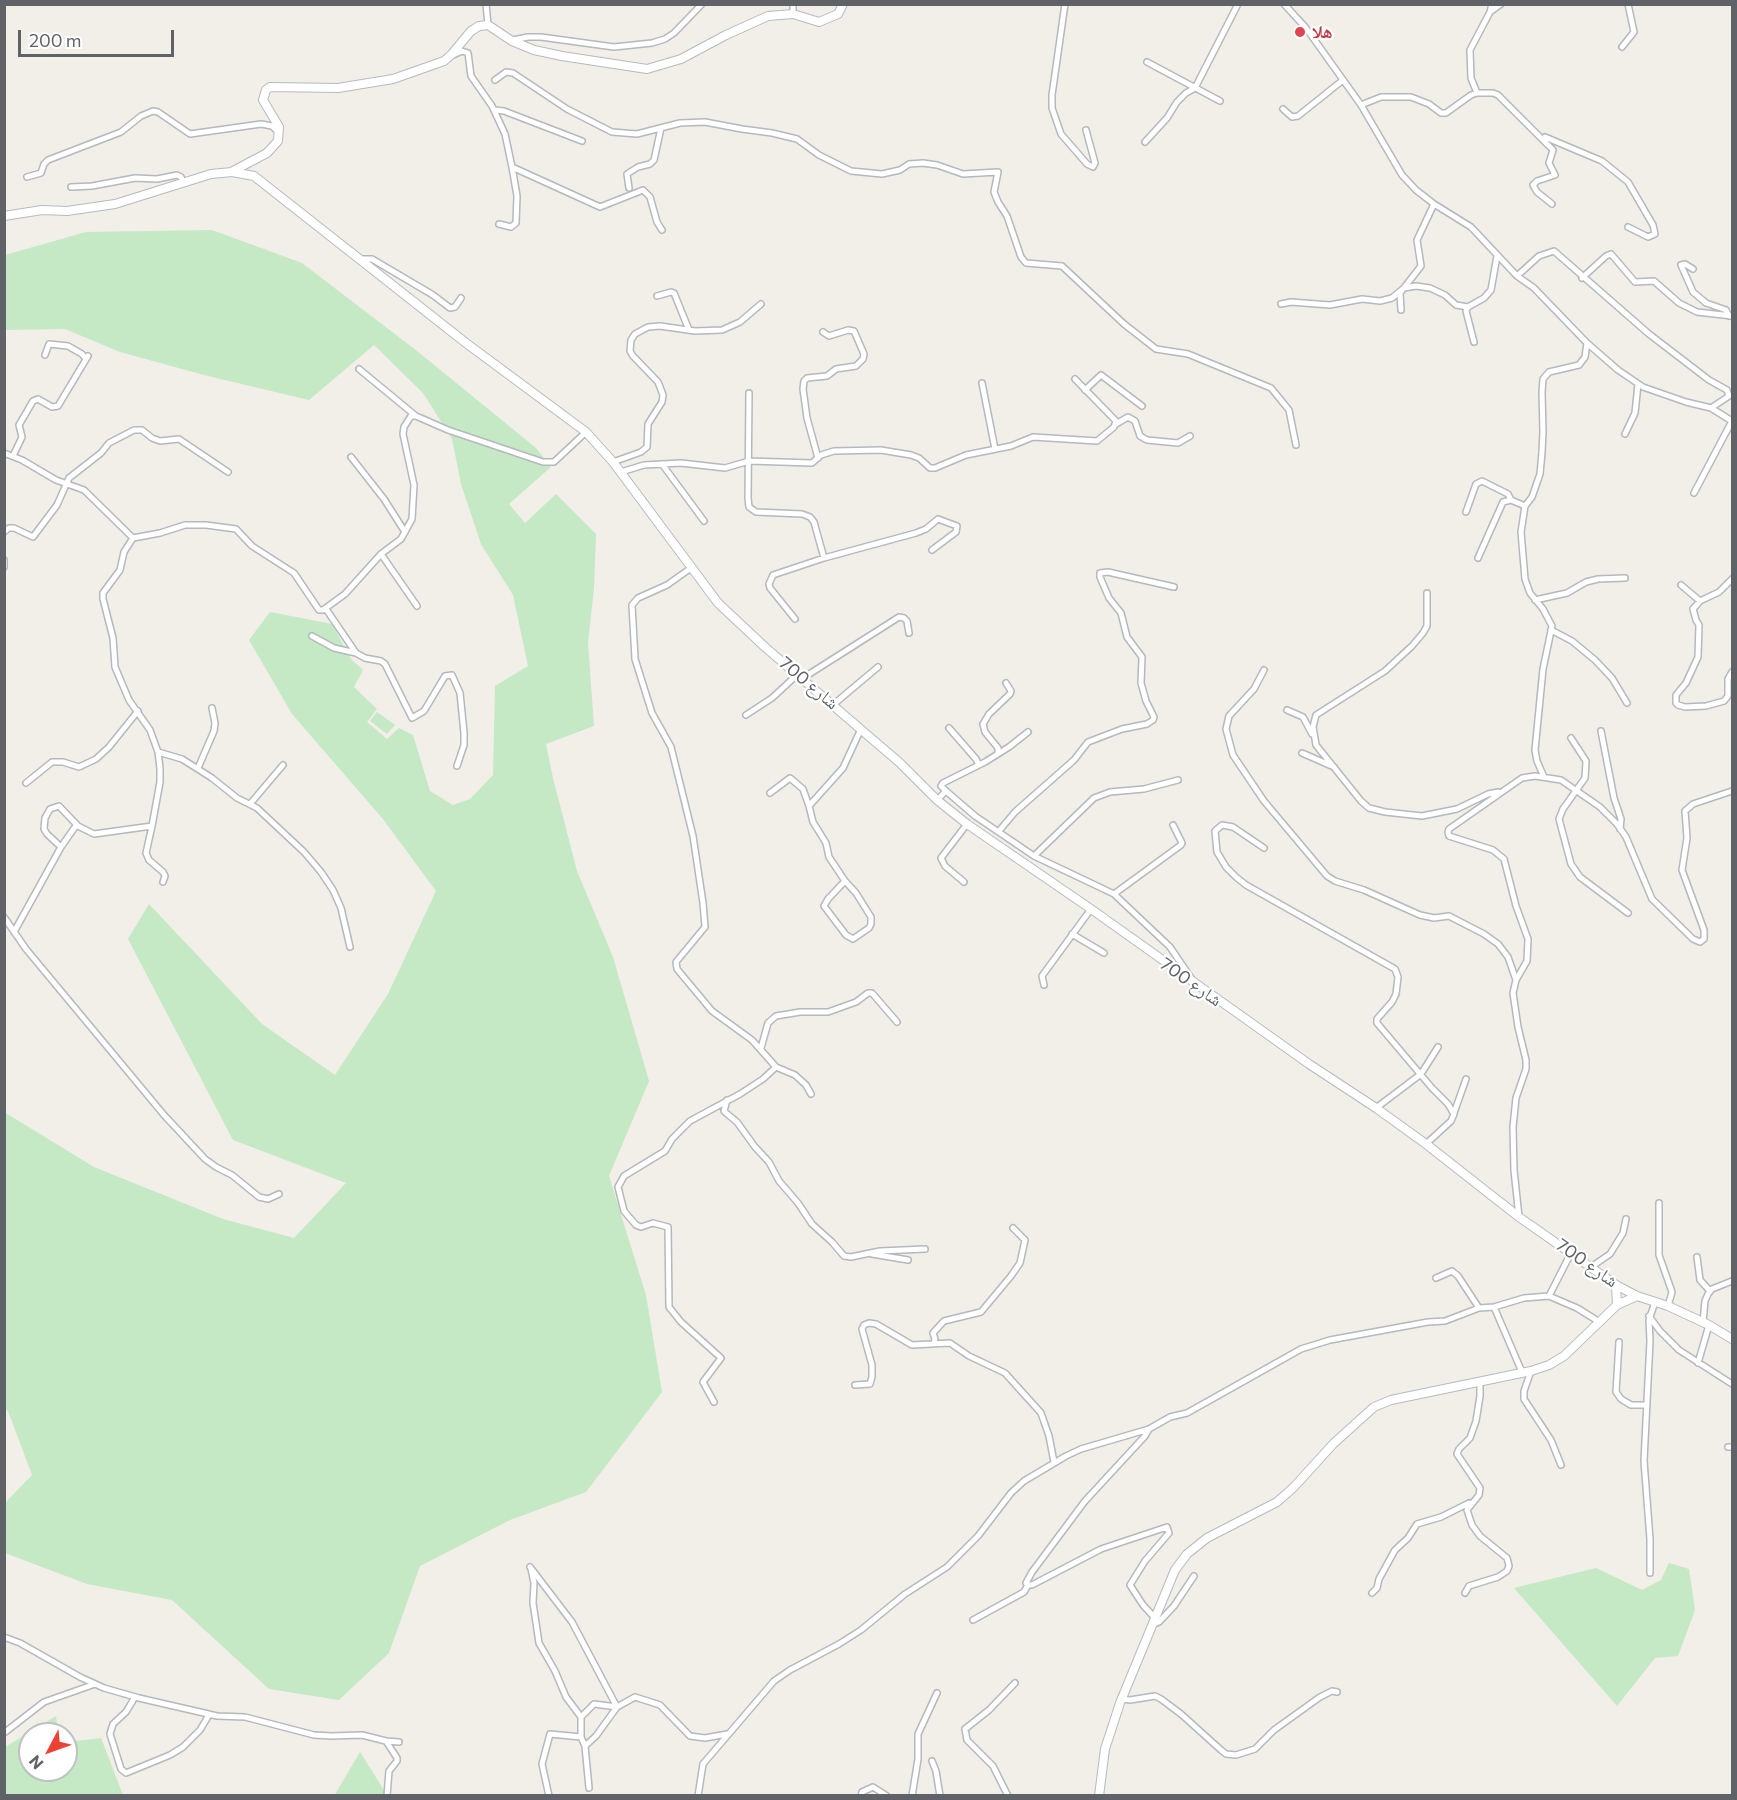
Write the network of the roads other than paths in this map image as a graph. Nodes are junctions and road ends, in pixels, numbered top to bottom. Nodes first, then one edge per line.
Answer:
1 (486, 4) edge
2 (702, 4) edge
3 (793, 4) edge
4 (843, 4) edge
5 (1065, 4) edge
6 (1238, 4) edge
7 (1492, 4) edge
8 (1501, 4) edge
9 (1628, 4) edge
10 (1285, 5) edge
11 (1490, 12) junction
12 (793, 14) junction
13 (488, 25) junction
14 (512, 40) junction
15 (1622, 47) dead end
16 (451, 55) junction
17 (1147, 62) dead end
18 (495, 80) dead end
19 (1343, 80) junction
20 (1195, 88) junction
21 (1477, 93) junction
22 (1220, 101) dead end
23 (1361, 105) junction
24 (1283, 109) dead end
25 (494, 110) junction
26 (661, 128) junction
27 (1086, 130) dead end
28 (280, 133) junction
29 (1540, 136) junction
30 (582, 141) dead end
31 (1145, 142) dead end
32 (248, 163) junction
33 (512, 167) junction
34 (232, 172) junction
35 (254, 176) junction
36 (27, 177) dead end
37 (184, 183) junction
38 (71, 187) dead end
39 (629, 188) dead end
40 (1434, 204) junction
41 (1552, 204) dead end
42 (4, 216) edge
43 (499, 224) dead end
44 (1628, 227) dead end
45 (662, 230) dead end
46 (1497, 256) junction
47 (360, 259) junction
48 (1693, 269) dead end
49 (1516, 276) junction
50 (1582, 278) junction
51 (1404, 288) junction
52 (657, 296) dead end
53 (461, 298) dead end
54 (761, 304) dead end
55 (1281, 304) dead end
56 (1468, 307) junction
57 (1401, 310) dead end
58 (1731, 316) edge
59 (689, 330) junction
60 (823, 332) dead end
61 (1474, 342) dead end
62 (1587, 343) junction
63 (45, 355) dead end
64 (359, 369) dead end
65 (1075, 380) dead end
66 (982, 383) dead end
67 (1638, 384) junction
68 (1085, 390) junction
69 (749, 393) dead end
70 (1142, 405) dead end
71 (1711, 408) junction
72 (416, 416) junction
73 (1116, 424) junction
74 (586, 432) junction
75 (1624, 434) dead end
76 (1190, 436) dead end
77 (1296, 445) dead end
78 (995, 449) junction
79 (4, 453) edge
80 (13, 456) junction
81 (351, 457) dead end
82 (818, 458) junction
83 (749, 461) junction
84 (613, 462) junction
85 (663, 464) junction
86 (228, 472) dead end
87 (621, 472) junction
88 (66, 484) junction
89 (1694, 493) dead end
90 (1511, 500) junction
91 (1525, 506) junction
92 (1466, 512) dead end
93 (704, 521) dead end
94 (4, 532) edge
95 (405, 532) junction
96 (133, 538) junction
97 (932, 550) dead end
98 (381, 554) junction
99 (824, 558) junction
100 (1478, 558) dead end
101 (4, 560) edge
102 (4, 567) edge
103 (691, 568) junction
104 (1625, 578) dead end
105 (1732, 579) edge
106 (1681, 585) dead end
107 (1174, 587) dead end
108 (1427, 593) dead end
109 (1535, 600) junction
110 (1700, 601) junction
111 (417, 606) dead end
112 (326, 609) junction
113 (795, 619) dead end
114 (1551, 630) junction
115 (909, 633) dead end
116 (312, 636) dead end
117 (356, 652) junction
118 (878, 667) dead end
119 (1264, 670) dead end
120 (1732, 672) edge
121 (801, 676) junction
122 (1006, 683) dead end
123 (834, 704) junction
124 (1627, 704) dead end
125 (212, 708) dead end
126 (1287, 710) dead end
127 (138, 711) junction
128 (746, 715) dead end
129 (949, 728) dead end
130 (861, 729) junction
131 (1601, 731) dead end
132 (1028, 732) dead end
133 (1315, 738) junction
134 (1571, 738) dead end
135 (158, 752) junction
136 (998, 753) junction
137 (1302, 753) dead end
138 (283, 765) dead end
139 (979, 765) junction
140 (457, 766) dead end
141 (198, 768) junction
142 (1335, 768) junction
143 (1544, 777) junction
144 (1178, 780) dead end
145 (26, 783) dead end
146 (1575, 790) junction
147 (945, 791) junction
148 (1732, 791) edge
149 (1500, 792) junction
150 (770, 793) dead end
151 (937, 800) junction
152 (250, 804) junction
153 (808, 806) junction
154 (967, 824) junction
155 (1173, 825) dead end
156 (78, 826) junction
157 (152, 826) junction
158 (1620, 829) junction
159 (999, 831) junction
160 (61, 847) junction
161 (1264, 848) dead end
162 (1034, 856) junction
163 (845, 881) junction
164 (163, 882) dead end
165 (964, 882) dead end
166 (1114, 894) junction
167 (1092, 909) junction
168 (1628, 914) dead end
169 (4, 917) edge
170 (14, 932) junction
171 (1072, 934) junction
172 (350, 947) dead end
173 (1104, 953) dead end
174 (1516, 980) junction
175 (1044, 985) dead end
176 (1195, 985) junction
177 (897, 1022) dead end
178 (1438, 1047) dead end
179 (761, 1048) junction
180 (776, 1066) junction
181 (1421, 1074) junction
182 (1466, 1079) dead end
183 (811, 1094) dead end
184 (728, 1099) junction
185 (1376, 1108) junction
186 (1454, 1114) junction
187 (1426, 1144) junction
188 (279, 1194) dead end
189 (1659, 1203) dead end
190 (1519, 1217) junction
191 (1626, 1219) dead end
192 (1013, 1228) dead end
193 (925, 1250) dead end
194 (1571, 1253) junction
195 (872, 1254) junction
196 (1697, 1257) dead end
197 (908, 1260) dead end
198 (1591, 1267) junction
199 (1436, 1278) dead end
200 (1732, 1281) edge
201 (1616, 1285) junction
202 (1710, 1291) junction
203 (1549, 1296) junction
204 (1637, 1296) junction
205 (1655, 1302) junction
206 (1617, 1305) junction
207 (1668, 1306) junction
208 (1494, 1307) junction
209 (1479, 1308) junction
210 (1649, 1316) junction
211 (1599, 1321) junction
212 (1706, 1324) junction
213 (1732, 1339) edge
214 (1619, 1342) dead end
215 (934, 1343) junction
216 (1698, 1364) junction
217 (1526, 1371) junction
218 (1480, 1380) junction
219 (1732, 1384) edge
220 (855, 1385) dead end
221 (714, 1402) dead end
222 (1647, 1405) junction
223 (1149, 1429) junction
224 (1054, 1462) junction
225 (1561, 1465) dead end
226 (1474, 1501) junction
227 (1650, 1573) dead end
228 (1194, 1576) dead end
229 (1029, 1586) junction
230 (1371, 1593) dead end
231 (1465, 1593) dead end
232 (973, 1620) dead end
233 (1153, 1621) junction
234 (4, 1637) edge
235 (1014, 1683) dead end
236 (95, 1684) junction
237 (1337, 1692) dead end
238 (938, 1693) dead end
239 (135, 1697) junction
240 (1122, 1699) junction
241 (617, 1707) junction
242 (209, 1714) junction
243 (581, 1716) junction
244 (4, 1733) edge
245 (728, 1734) junction
246 (581, 1737) junction
247 (386, 1741) junction
248 (399, 1742) dead end
249 (585, 1746) junction
250 (932, 1761) dead end
251 (589, 1788) dead end
252 (387, 1796) edge
253 (549, 1796) edge
254 (698, 1796) edge
255 (861, 1796) edge
256 (887, 1796) edge
257 (912, 1796) edge
258 (939, 1796) edge
259 (1008, 1796) edge
260 (1099, 1796) edge

1 - 13 street
2 - 14 street
3 - 12 street
4 - 12 main road
5 - 27 street
6 - 20 street
7 - 11 street
8 - 11 street
9 - 15 street
10 - 19 street
11 - 21 street
12 - 14 main road
13 - 14 main road
13 - 16 main road
16 - 25 street
16 - 28 main road
17 - 20 street
18 - 26 street
19 - 23 street
19 - 24 street
20 - 22 street
20 - 31 street
21 - 23 street
21 - 29 street
23 - 40 street
25 - 30 street
25 - 33 street
26 - 39 street
26 - 77 street
28 - 32 main road
28 - 36 street
29 - 41 street
29 - 44 street
32 - 34 main road
32 - 35 main road
33 - 43 street
33 - 45 street
34 - 35 main road
34 - 37 main road
35 - 47 main road, شارع 700
37 - 38 street
37 - 42 main road
40 - 46 street
40 - 51 street
46 - 49 street
46 - 56 street
47 - 53 street
47 - 74 main road, شارع 700
48 - 58 street
49 - 50 street
49 - 62 street
50 - 58 street
50 - 71 street
51 - 55 street
51 - 56 street
51 - 57 street
52 - 59 street
54 - 59 street
56 - 61 street
59 - 84 street
60 - 82 street
62 - 67 street
62 - 91 street
63 - 80 street
64 - 72 street
65 - 68 street
66 - 78 street
67 - 71 street
67 - 75 street
68 - 70 street
68 - 73 street
69 - 83 street
71 - 89 street
72 - 74 street
72 - 95 street
73 - 76 street
73 - 78 street
74 - 84 main road, شارع 700
78 - 82 street
79 - 80 street
80 - 88 street
81 - 95 street
82 - 83 street
83 - 85 street
83 - 99 street
84 - 87 main road, شارع 700
85 - 87 street
85 - 93 street
86 - 88 street
87 - 103 main road, شارع 700
88 - 94 street
88 - 96 street
90 - 91 street
90 - 92 street
90 - 100 street
91 - 109 street
95 - 98 street
96 - 112 street
96 - 127 street
97 - 99 street
98 - 111 street
98 - 112 street
99 - 113 street
101 - 102 street
103 - 121 main road, شارع 700
103 - 179 street
104 - 109 street
105 - 110 street
106 - 110 street
107 - 159 street
108 - 133 street
109 - 114 street
110 - 120 street
112 - 117 street
114 - 124 street
114 - 143 street
115 - 121 street
116 - 117 street
117 - 140 street
118 - 123 street
119 - 174 street
121 - 123 main road, شارع 700
121 - 128 street
122 - 136 street
123 - 130 main road, شارع 700
125 - 141 street
126 - 133 street
127 - 135 street
127 - 145 street
129 - 139 street
130 - 151 main road, شارع 700
130 - 153 street
131 - 158 street
132 - 136 street
133 - 142 street
134 - 146 street
135 - 141 street
135 - 157 street
136 - 139 street
137 - 142 street
138 - 152 street
139 - 147 street
141 - 152 street
142 - 149 street
143 - 146 street
143 - 149 street
144 - 162 street
146 - 158 street
146 - 168 street
147 - 151 street
147 - 159 street
148 - 158 street
149 - 174 street
150 - 153 street
151 - 154 main road, شارع 700
152 - 172 street
153 - 163 street
154 - 165 street
154 - 167 main road, شارع 700
155 - 166 street
156 - 157 street
156 - 160 street
156 - 160 street
157 - 164 street
159 - 162 street
160 - 170 street
161 - 181 street
162 - 166 street
163 - 163 street
166 - 176 street
167 - 171 street
167 - 176 main road, شارع 700
169 - 170 street
170 - 188 street
171 - 173 street
171 - 175 street
174 - 190 street
176 - 185 main road, شارع 700
177 - 179 street
178 - 181 street
179 - 180 street
180 - 183 street
180 - 184 street
181 - 185 street
181 - 186 street
182 - 186 street
184 - 195 street
184 - 221 street
185 - 187 main road, شارع 700
186 - 187 street
187 - 190 main road, شارع 700
189 - 207 street
190 - 194 main road, شارع 700
191 - 198 street
192 - 215 street
193 - 195 street
194 - 198 main road, شارع 700
194 - 203 street
195 - 197 street
196 - 202 street
198 - 201 main road, شارع 700
199 - 209 street
200 - 202 street
201 - 204 main road, شارع 700
201 - 206 main road
202 - 212 street
203 - 208 street
203 - 211 street
204 - 205 main road, شارع 700
204 - 206 main road
205 - 207 main road, شارع 700
205 - 210 street
206 - 211 main road
207 - 212 main road, شارع 700
208 - 209 street
208 - 217 street
209 - 223 street
210 - 216 street
210 - 222 street
211 - 217 main road
212 - 213 main road, شارع 700
212 - 216 street
214 - 222 street
215 - 220 street
215 - 224 street
216 - 219 street
217 - 218 main road
217 - 225 street
218 - 226 street
218 - 233 main road
222 - 227 street
223 - 224 street
223 - 229 street
224 - 245 street
226 - 230 street
226 - 231 street
228 - 233 street
229 - 232 street
229 - 233 street
233 - 240 main road
234 - 236 street
235 - 259 street
236 - 239 street
236 - 244 street
237 - 240 street
238 - 257 street
239 - 242 street
239 - 242 street
240 - 260 main road
241 - 243 street
241 - 243 street
241 - 245 street
241 - 249 street
242 - 247 street
243 - 246 street
245 - 254 street
246 - 249 street
246 - 253 street
247 - 248 street
247 - 252 street
249 - 251 street
250 - 258 street
255 - 256 street

